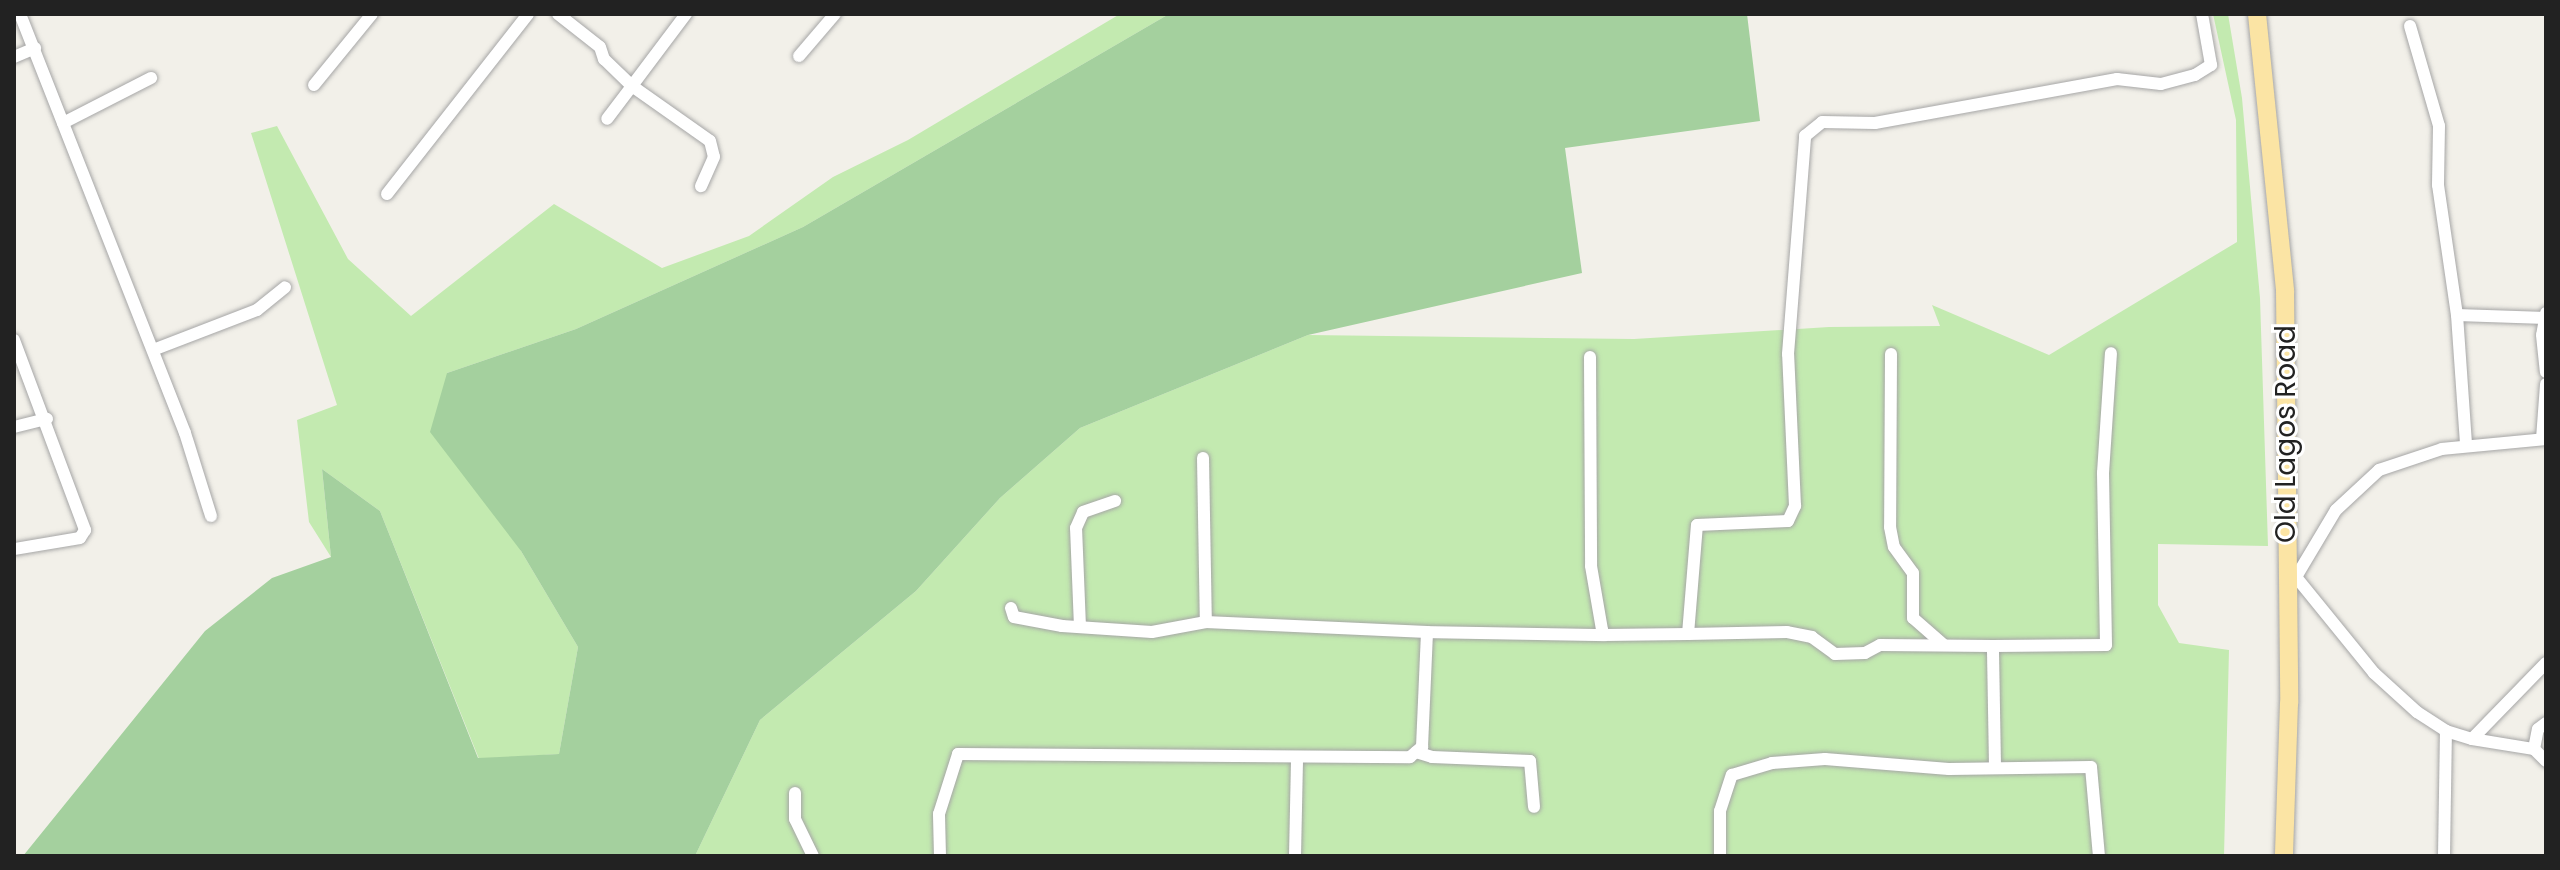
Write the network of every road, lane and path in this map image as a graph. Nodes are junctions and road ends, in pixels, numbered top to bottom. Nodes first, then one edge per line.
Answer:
1 (20, 14) edge
2 (372, 14) edge
3 (528, 14) edge
4 (558, 14) edge
5 (686, 14) edge
6 (835, 14) edge
7 (2202, 14) edge
8 (2257, 14) edge
9 (2410, 26) dead end
10 (35, 48) junction
11 (799, 56) dead end
12 (14, 57) edge
13 (151, 78) dead end
14 (314, 85) dead end
15 (632, 86) junction
16 (607, 119) dead end
17 (63, 123) junction
18 (701, 186) dead end
19 (387, 194) dead end
20 (285, 287) dead end
21 (2457, 315) junction
22 (2545, 317) edge
23 (14, 340) edge
24 (153, 350) junction
25 (2111, 353) dead end
26 (1891, 354) dead end
27 (1590, 357) dead end
28 (2546, 372) edge
29 (2546, 384) edge
30 (47, 419) junction
31 (14, 427) edge
32 (2544, 439) edge
33 (2466, 445) junction
34 (1203, 458) dead end
35 (1115, 501) dead end
36 (211, 516) dead end
37 (14, 549) edge
38 (2291, 578) junction
39 (1011, 608) dead end
40 (1206, 622) junction
41 (1080, 627) junction
42 (1427, 632) junction
43 (1688, 634) junction
44 (1604, 635) junction
45 (1944, 645) junction
46 (1993, 646) junction
47 (2546, 663) edge
48 (2546, 723) edge
49 (2446, 731) junction
50 (2472, 739) junction
51 (2534, 749) junction
52 (1416, 752) junction
53 (1297, 757) junction
54 (2546, 761) edge
55 (1995, 766) junction
56 (795, 793) dead end
57 (1534, 807) dead end
58 (813, 856) edge
59 (940, 856) edge
60 (1295, 856) edge
61 (1720, 856) edge
62 (2099, 856) edge
63 (2284, 856) edge
64 (2444, 856) edge

1 - 10 street
2 - 14 street
3 - 19 street
4 - 15 street
5 - 15 street
6 - 11 street
7 - 43 street
8 - 38 main road, Old Lagos Road
9 - 21 street
10 - 12 street
10 - 17 street
13 - 17 street
15 - 16 street
15 - 18 street
17 - 24 street
20 - 24 street
21 - 22 street
21 - 33 street
22 - 28 street
23 - 30 street
24 - 36 street
25 - 46 street
26 - 45 street
27 - 44 street
29 - 32 street
30 - 31 street
30 - 37 street
32 - 33 street
33 - 38 street
34 - 40 street
35 - 41 street
38 - 49 street
38 - 63 main road, Old Lagos Road
39 - 41 street
40 - 41 street
40 - 42 street
42 - 44 street
42 - 52 street
43 - 44 street
43 - 45 street
45 - 46 street
46 - 55 street
47 - 50 street
48 - 51 street
49 - 50 street
49 - 64 street
50 - 51 street
51 - 54 street
52 - 53 street
52 - 57 street
53 - 59 street
53 - 60 street
55 - 61 street
55 - 62 street
56 - 58 street

